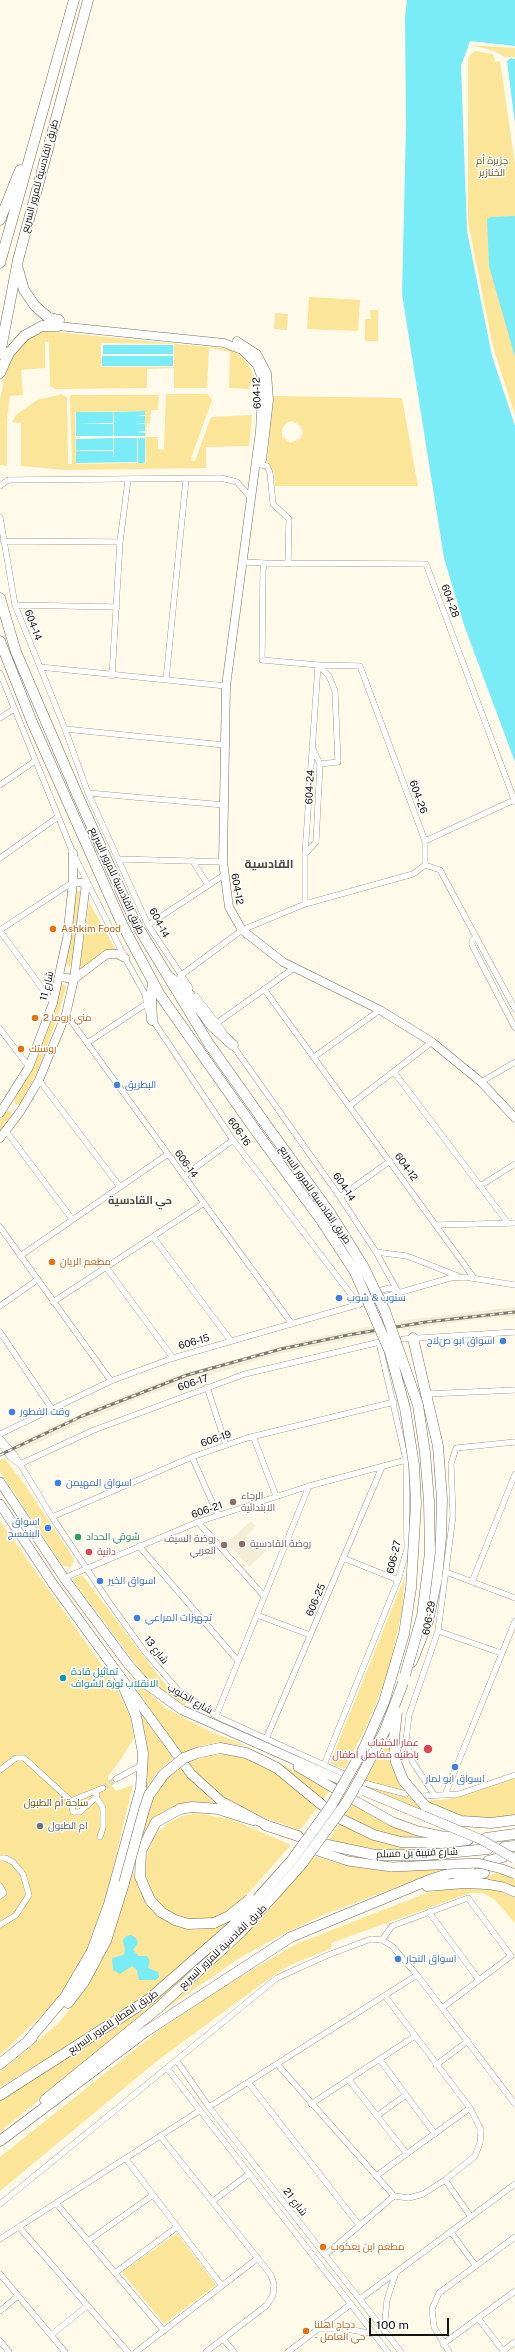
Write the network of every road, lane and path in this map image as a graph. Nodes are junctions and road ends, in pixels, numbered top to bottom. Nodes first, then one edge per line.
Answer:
1 (74, 0) edge
2 (88, 0) edge
3 (25, 167) junction
4 (0, 220) edge
5 (18, 260) junction
6 (0, 263) edge
7 (58, 323) junction
8 (0, 354) edge
9 (0, 373) edge
10 (261, 465) junction
11 (257, 475) junction
12 (186, 479) junction
13 (128, 480) junction
14 (0, 485) edge
15 (251, 499) junction
16 (0, 517) edge
17 (3, 541) junction
18 (120, 542) junction
19 (243, 562) junction
20 (288, 564) junction
21 (264, 566) junction
22 (0, 598) edge
23 (16, 605) junction
24 (117, 607) junction
25 (0, 641) edge
26 (318, 665) junction
27 (40, 667) junction
28 (0, 673) edge
29 (112, 676) junction
30 (166, 680) junction
31 (226, 686) junction
32 (14, 709) junction
33 (0, 718) edge
34 (65, 729) junction
35 (224, 745) junction
36 (312, 746) junction
37 (35, 760) junction
38 (320, 764) junction
39 (0, 785) edge
40 (88, 793) junction
41 (308, 800) junction
42 (318, 800) junction
43 (514, 801) edge
44 (224, 805) junction
45 (58, 817) junction
46 (425, 841) junction
47 (73, 853) junction
48 (305, 854) junction
49 (0, 858) edge
50 (119, 859) junction
51 (192, 860) junction
52 (223, 862) junction
53 (425, 865) junction
54 (224, 875) junction
55 (73, 882) junction
56 (86, 883) junction
57 (208, 885) junction
58 (305, 904) junction
59 (148, 925) junction
60 (242, 930) junction
61 (0, 931) edge
62 (476, 936) junction
63 (125, 958) junction
64 (294, 968) junction
65 (165, 975) junction
66 (60, 976) junction
67 (180, 976) junction
68 (74, 980) junction
69 (153, 983) junction
70 (264, 989) junction
71 (53, 1003) junction
72 (146, 1004) junction
73 (515, 1009) edge
74 (380, 1010) junction
75 (66, 1014) junction
76 (152, 1020) junction
77 (218, 1023) junction
78 (515, 1028) edge
79 (0, 1029) edge
80 (432, 1042) junction
81 (87, 1043) junction
82 (233, 1045) junction
83 (314, 1057) junction
84 (515, 1062) edge
85 (29, 1067) junction
86 (394, 1072) junction
87 (39, 1080) junction
88 (481, 1082) junction
89 (7, 1103) junction
90 (349, 1106) junction
91 (20, 1112) junction
92 (0, 1113) edge
93 (515, 1118) edge
94 (3, 1135) edge
95 (233, 1140) junction
96 (168, 1154) junction
97 (390, 1162) junction
98 (515, 1164) edge
99 (184, 1176) junction
100 (120, 1186) junction
101 (480, 1186) junction
102 (340, 1197) junction
103 (204, 1203) junction
104 (72, 1219) junction
105 (508, 1223) junction
106 (515, 1223) edge
107 (436, 1225) junction
108 (0, 1227) edge
109 (153, 1237) junction
110 (376, 1252) junction
111 (20, 1256) junction
112 (106, 1267) junction
113 (458, 1276) junction
114 (474, 1278) junction
115 (37, 1280) junction
116 (515, 1285) edge
117 (382, 1290) dead end
118 (399, 1292) junction
119 (357, 1298) junction
120 (53, 1302) junction
121 (359, 1305) junction
122 (0, 1306) edge
123 (351, 1307) junction
124 (292, 1324) junction
125 (0, 1332) edge
126 (515, 1332) edge
127 (408, 1338) joint
128 (231, 1341) junction
129 (380, 1342) joint
130 (173, 1358) junction
131 (111, 1381) junction
132 (207, 1387) junction
133 (515, 1390) edge
134 (426, 1394) junction
135 (394, 1402) junction
136 (52, 1409) junction
137 (0, 1434) edge
138 (253, 1436) junction
139 (0, 1438) edge
140 (515, 1442) edge
141 (0, 1443) edge
142 (226, 1445) junction
143 (192, 1457) junction
144 (406, 1460) junction
145 (20, 1464) junction
146 (382, 1467) junction
147 (515, 1474) edge
148 (0, 1482) edge
149 (309, 1486) junction
150 (0, 1489) edge
151 (276, 1496) junction
152 (0, 1497) edge
153 (0, 1504) edge
154 (218, 1515) junction
155 (52, 1517) junction
156 (198, 1522) junction
157 (139, 1546) junction
158 (36, 1547) junction
159 (344, 1558) junction
160 (86, 1569) junction
161 (446, 1572) junction
162 (398, 1580) junction
163 (67, 1581) junction
164 (472, 1582) junction
165 (59, 1593) junction
166 (264, 1596) junction
167 (515, 1598) edge
168 (257, 1615) junction
169 (515, 1621) edge
170 (438, 1631) junction
171 (513, 1631) edge
172 (310, 1635) junction
173 (501, 1653) junction
174 (238, 1661) junction
175 (119, 1676) junction
176 (404, 1679) junction
177 (216, 1716) junction
178 (266, 1739) junction
179 (252, 1743) junction
180 (144, 1765) junction
181 (324, 1765) junction
182 (0, 1770) edge
183 (515, 1775) edge
184 (342, 1777) joint
185 (116, 1778) tunnel mouth
186 (363, 1788) joint
187 (335, 1789) dead end
188 (406, 1794) dead end
189 (446, 1795) junction
190 (422, 1796) dead end
191 (435, 1796) junction
192 (96, 1797) junction
193 (354, 1800) dead end
194 (71, 1801) junction
195 (322, 1805) dead end
196 (425, 1806) junction
197 (341, 1819) dead end
198 (253, 1820) junction
199 (515, 1820) edge
200 (265, 1825) joint
201 (312, 1832) junction
202 (515, 1834) edge
203 (463, 1836) junction
204 (100, 1837) dead end
205 (488, 1837) dead end
206 (296, 1838) dead end
207 (320, 1847) joint
208 (488, 1849) dead end
209 (515, 1853) edge
210 (0, 1858) edge
211 (488, 1861) dead end
212 (470, 1867) dead end
213 (513, 1870) edge
214 (497, 1871) dead end
215 (452, 1873) junction
216 (484, 1873) joint
217 (486, 1884) joint
218 (0, 1886) edge
219 (409, 1888) junction
220 (515, 1892) edge
221 (0, 1896) edge
222 (430, 1912) junction
223 (0, 1925) edge
224 (382, 1940) junction
225 (417, 1975) junction
226 (479, 1980) junction
227 (385, 1996) junction
228 (442, 2008) junction
229 (415, 2036) junction
230 (468, 2041) junction
231 (27, 2042) junction
232 (380, 2060) junction
233 (177, 2061) junction
234 (0, 2064) edge
235 (277, 2064) junction
236 (436, 2065) junction
237 (167, 2068) junction
238 (349, 2080) junction
239 (248, 2082) junction
240 (0, 2095) edge
241 (406, 2095) junction
242 (311, 2104) junction
243 (515, 2104) edge
244 (209, 2107) junction
245 (470, 2108) junction
246 (199, 2111) junction
247 (378, 2116) junction
248 (435, 2134) junction
249 (161, 2136) junction
250 (0, 2141) edge
251 (407, 2154) junction
252 (126, 2159) junction
253 (249, 2174) junction
254 (376, 2176) junction
255 (445, 2180) junction
256 (515, 2184) edge
257 (153, 2195) junction
258 (394, 2196) junction
259 (213, 2201) junction
260 (56, 2203) junction
261 (0, 2204) edge
262 (471, 2217) junction
263 (359, 2225) junction
264 (19, 2227) junction
265 (178, 2227) junction
266 (305, 2230) junction
267 (451, 2232) junction
268 (297, 2236) junction
269 (515, 2237) edge
270 (0, 2240) edge
271 (88, 2241) junction
272 (325, 2254) junction
273 (258, 2258) junction
274 (475, 2265) junction
275 (396, 2272) junction
276 (115, 2273) junction
277 (0, 2274) edge
278 (222, 2286) junction
279 (515, 2291) edge
280 (18, 2296) junction
281 (360, 2299) junction
282 (351, 2304) junction
283 (87, 2306) junction
284 (0, 2311) edge
285 (478, 2318) junction
286 (319, 2329) junction
287 (164, 2331) junction
288 (384, 2331) junction
289 (374, 2334) junction
290 (51, 2335) junction
291 (224, 2340) junction
292 (0, 2341) edge
293 (515, 2342) edge
294 (443, 2344) junction
295 (503, 2351) edge
296 (9, 2352) edge
297 (65, 2352) edge
298 (128, 2352) edge
299 (136, 2352) edge
300 (206, 2352) edge
301 (234, 2352) edge
302 (288, 2352) edge
303 (388, 2352) edge
304 (401, 2352) edge
305 (449, 2352) edge

1 - 3 highway, طريق القادسية للمرور السريع
2 - 5 highway, طريق القادسية للمرور السريع
3 - 4 highway
3 - 6 highway, طريق القادسية للمرور السريع
5 - 7 highway
5 - 8 highway, طريق القادسية للمرور السريع
7 - 9 highway
7 - 10 main road, 604-12
7 - 11 main road, 604-12
10 - 11 main road, 604-12
10 - 20 street
11 - 15 main road, 604-12
11 - 19 main road, 604-12
12 - 13 street
12 - 15 street
12 - 30 street
13 - 14 street
13 - 18 street
15 - 19 main road, 604-12
16 - 17 street, 604-14
17 - 18 street
17 - 23 street, 604-14
18 - 24 street
19 - 21 street, 604-28
19 - 31 main road, 604-12
20 - 21 street, 604-28
20 - 43 street, 604-28
21 - 26 street, 604-26
22 - 65 highway, طريق القادسية للمرور السريع
23 - 24 street
23 - 27 street, 604-14
24 - 29 street
25 - 69 highway, طريق القادسية للمرور السريع
26 - 36 street
26 - 38 street, 604-24
26 - 46 street, 604-26
27 - 29 street
27 - 34 street, 604-14
28 - 32 street, 606-16
29 - 30 street
30 - 31 street
31 - 35 main road, 604-12
32 - 33 street
32 - 37 street, 606-16
34 - 35 street
34 - 40 street, 604-14
35 - 44 main road, 604-12
36 - 38 street
36 - 41 street
37 - 39 street
37 - 45 street, 606-16
38 - 42 street, 604-24
40 - 44 street
40 - 50 street, 604-14
41 - 42 street
41 - 48 street
42 - 48 street, 604-24
43 - 46 street
44 - 52 main road, 604-12
45 - 47 street, 606-16
45 - 49 street
46 - 53 street, 604-26
47 - 55 main road, شارع 11
47 - 56 street, 606-16
48 - 58 street
50 - 51 street
50 - 59 street, 604-14
51 - 52 street
51 - 57 street
52 - 54 main road, 604-12
53 - 58 street
53 - 62 street
54 - 57 street
54 - 60 main road, 604-12
55 - 56 main road
55 - 61 street
55 - 66 main road, شارع 11
56 - 63 street, 606-16
56 - 68 main road
57 - 59 street
58 - 60 street
59 - 67 street, 604-14
60 - 64 main road, 604-12
60 - 67 street
61 - 71 street
62 - 73 street
62 - 78 street
63 - 68 main road
63 - 72 street, 606-16
64 - 70 street
64 - 74 main road, 604-12
65 - 82 highway
65 - 176 highway, طريق القادسية للمرور السريع, bridge
66 - 68 main road
66 - 71 main road, شارع 11
67 - 77 street, 604-14
68 - 75 main road
69 - 76 highway
69 - 201 highway, طريق القادسية للمرور السريع, bridge
70 - 77 street
70 - 83 street, 604-12
71 - 85 main road, شارع 11
72 - 76 street, 606-16
72 - 81 street
74 - 80 main road, 604-12
74 - 83 street
75 - 81 street, 606-14
75 - 87 main road
76 - 95 street, 606-16
77 - 82 street, 604-14
79 - 85 street
80 - 86 street
80 - 88 main road, 604-12
81 - 96 street, 606-14
82 - 102 street, 604-14
83 - 90 street, 604-12
84 - 88 street
85 - 89 main road, شارع 11
86 - 90 street
86 - 101 street
87 - 91 main road
87 - 100 street
88 - 93 main road, 604-12
89 - 91 main road
89 - 92 main road, شارع 11
90 - 97 street, 604-12
91 - 94 main road
94 - 104 street
95 - 99 street
95 - 119 street, 606-16
96 - 99 street, 606-14
96 - 100 street
97 - 102 street
97 - 107 street, 604-12
98 - 101 street
99 - 103 street, 606-14
100 - 104 street
101 - 105 street
102 - 110 street, 604-14
103 - 109 street
103 - 124 street, 606-14
104 - 111 street
105 - 106 street
105 - 107 street
107 - 114 street, 604-12
108 - 111 street
109 - 112 street
109 - 128 street
110 - 113 street
110 - 118 street, 604-14
111 - 115 street
112 - 120 street
112 - 130 street
113 - 114 street
113 - 118 street, 606-15
114 - 116 street
115 - 120 street
115 - 122 street
117 - 118 street
118 - 121 street, 606-15
119 - 121 street, 606-16
119 - 123 street
120 - 131 street
121 - 123 street, 606-15
123 - 124 street, 606-15
124 - 128 street, 606-15
125 - 136 street
126 - 127 street
127 - 134 highway
128 - 130 street, 606-15
129 - 132 street, 606-17
129 - 135 street, 606-27
130 - 131 street, 606-15
131 - 136 street, 606-15
132 - 142 street
132 - 145 street, 606-17
133 - 134 street
134 - 176 highway, bridge
135 - 138 street, 606-19
135 - 144 street, 606-27
136 - 137 street, 606-15
138 - 142 street, 606-19
138 - 151 street
139 - 145 street
140 - 161 street, 606-29
141 - 145 street
142 - 143 street, 606-19
143 - 154 street
143 - 155 street, 606-19
144 - 146 street, 606-21
144 - 162 street, 606-27
145 - 155 street, شارع 13
146 - 149 street, 606-21
146 - 159 street, 606-25
147 - 164 street
148 - 163 main road
149 - 151 street, 606-21
149 - 166 street
150 - 158 main road
151 - 154 street, 606-21
152 - 158 main road
153 - 165 main road
154 - 156 street, 606-21
155 - 160 street, شارع 13
156 - 157 street, 606-21
156 - 166 street
157 - 160 street, 606-21
157 - 174 street
158 - 163 main road
158 - 165 main road
159 - 162 street
159 - 172 street, 606-25
160 - 163 street, 606-21
160 - 177 street, شارع 13
161 - 164 street
161 - 170 street, 606-29
162 - 181 street, 606-27
163 - 179 main road, شارع الجنوب
164 - 167 street
165 - 175 main road
166 - 168 street
168 - 172 street
168 - 174 street
169 - 171 street
170 - 173 street
170 - 191 street, 606-29
171 - 173 street
172 - 178 street, 606-25
173 - 189 street
174 - 177 street
175 - 180 highway
175 - 198 main road
176 - 196 highway, bridge
176 - 250 highway, طريق القادسية للمرور السريع, bridge
177 - 178 street, شارع 13
178 - 181 street, شارع 13
179 - 184 main road, شارع الجنوب
179 - 187 main road, شارع الجنوب
180 - 185 street
180 - 231 highway
181 - 184 street, شارع 13
182 - 194 street
183 - 189 street
186 - 188 street
186 - 203 main road, bridge
189 - 191 street
190 - 191 street
192 - 194 street
192 - 194 street
192 - 204 street
193 - 203 main road
195 - 231 highway, bridge
196 - 199 highway
196 - 203 highway, bridge
197 - 203 highway
198 - 200 main road
198 - 201 highway, bridge
200 - 206 highway
201 - 240 highway, طريق المطار للمرور السريع, bridge
202 - 205 highway
203 - 209 main road, bridge
207 - 208 highway, شارع قتيبة بن مسلم
207 - 213 main road, bridge
209 - 211 highway
210 - 223 street
212 - 215 highway
214 - 216 street
215 - 216 highway
215 - 219 highway
217 - 219 highway
217 - 220 main road
218 - 221 street
219 - 250 highway
222 - 224 street
222 - 226 street
222 - 226 street
224 - 225 street
224 - 233 street
225 - 227 street
225 - 228 street
226 - 228 street
227 - 229 street
227 - 235 street
228 - 230 street
229 - 232 street
229 - 236 street
230 - 236 street
230 - 243 street
231 - 234 highway
232 - 238 street
232 - 241 street
233 - 237 street
233 - 244 street, شارع 21
235 - 239 street
235 - 242 street
236 - 245 street
237 - 246 street, شارع 21
237 - 261 street
238 - 242 street
238 - 247 street
239 - 244 street
239 - 263 street
241 - 247 street
241 - 248 street
242 - 254 street
244 - 266 street, شارع 21
245 - 248 street
245 - 255 street
246 - 249 street
246 - 253 street, شارع 21
247 - 251 street
248 - 251 street
249 - 252 street
249 - 259 street
251 - 254 street
252 - 257 street
252 - 260 street
253 - 259 street
253 - 268 street, شارع 21
254 - 258 street
255 - 258 street
255 - 262 street
256 - 262 street
257 - 265 street
257 - 271 street
258 - 263 street
259 - 273 street
260 - 264 street
260 - 271 street
262 - 267 street
263 - 272 street
264 - 270 street
264 - 283 street
265 - 276 street
265 - 278 street
266 - 268 street
266 - 272 street, شارع 21
267 - 274 street
267 - 275 street
268 - 282 street, شارع 21
269 - 274 street
271 - 276 street
272 - 281 street, شارع 21
273 - 278 street
273 - 291 street
274 - 294 street
275 - 281 street
275 - 288 street
276 - 287 street
277 - 280 street
278 - 287 street
279 - 285 street
280 - 284 street
280 - 290 street
281 - 288 street, شارع 21
282 - 286 street
282 - 289 street, شارع 21
283 - 290 street
283 - 298 street
285 - 294 street
285 - 295 street
286 - 289 street
286 - 302 street
287 - 299 street
288 - 304 street, شارع 21
289 - 303 street, شارع 21
290 - 297 street
291 - 300 street
291 - 301 street
292 - 296 street
293 - 295 street
294 - 305 street

